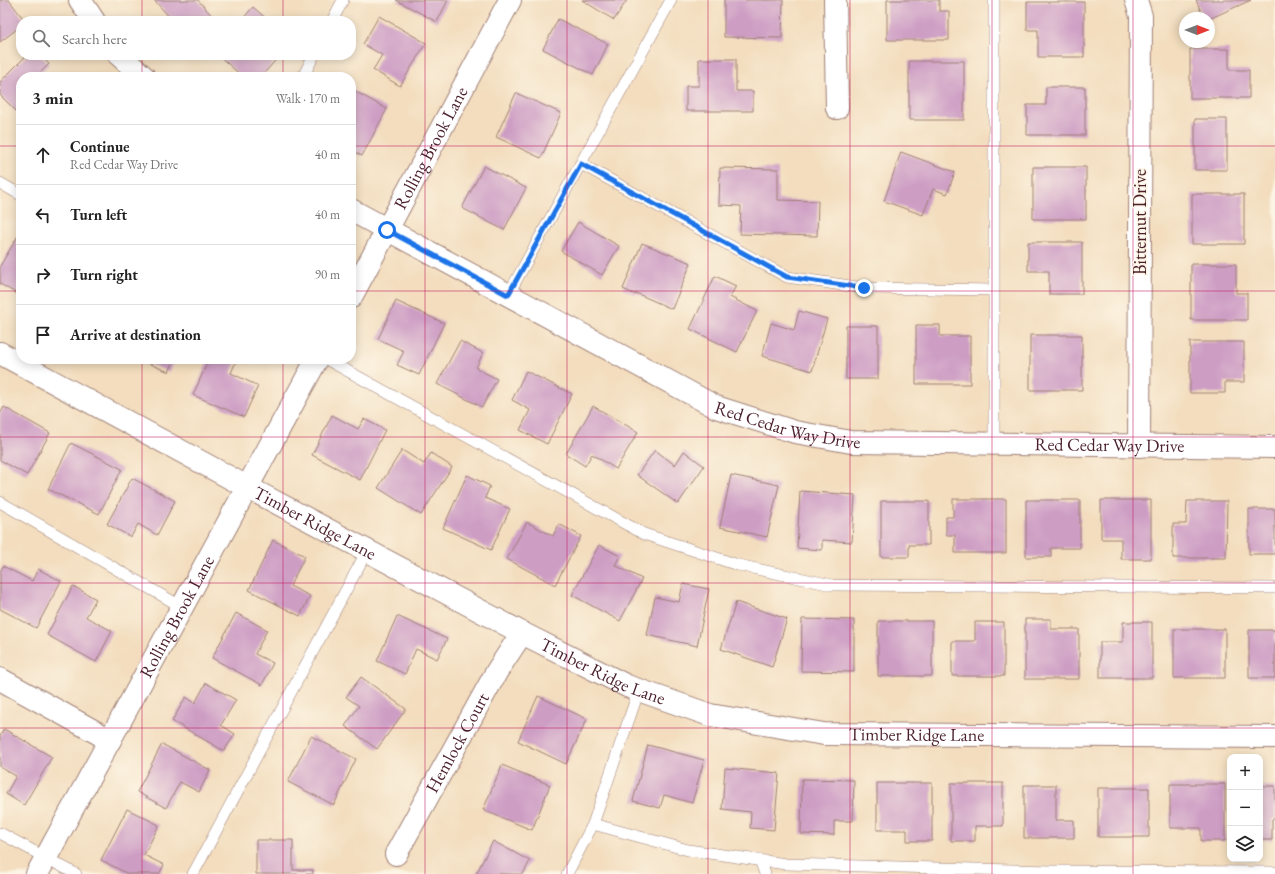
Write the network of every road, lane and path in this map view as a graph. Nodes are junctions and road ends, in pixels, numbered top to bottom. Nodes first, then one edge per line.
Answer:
1 (80, 0) edge
2 (343, 0) edge
3 (510, 0) edge
4 (671, 0) edge
5 (835, 0) edge
6 (994, 0) edge
7 (1136, 0) edge
8 (91, 16) edge
9 (335, 16) edge
10 (125, 60) edge
11 (312, 60) edge
12 (138, 72) edge
13 (306, 72) edge
14 (837, 108) dead end
15 (581, 164) junction
16 (0, 183) edge
17 (16, 192) edge
18 (356, 213) edge
19 (387, 230) junction
20 (356, 288) edge
21 (994, 290) junction
22 (508, 295) junction
23 (0, 353) edge
24 (16, 362) edge
25 (20, 364) edge
26 (314, 364) edge
27 (335, 364) edge
28 (994, 444) junction
29 (1139, 446) junction
30 (1275, 447) edge
31 (247, 487) junction
32 (0, 502) edge
33 (367, 551) junction
34 (1275, 588) edge
35 (182, 606) junction
36 (522, 633) junction
37 (0, 679) edge
38 (639, 690) junction
39 (1275, 737) edge
40 (110, 740) junction
41 (593, 824) junction
42 (0, 833) edge
43 (396, 854) dead end
44 (760, 860) junction
45 (41, 866) edge
46 (1275, 872) edge
47 (76, 874) edge
48 (193, 874) edge
49 (567, 874) edge
50 (765, 874) edge

1 - 8 street
2 - 9 lane
3 - 19 street, Rolling Brook Lane
4 - 15 lane
5 - 14 street
6 - 21 lane
7 - 29 street, Bitternut Drive
10 - 12 street
11 - 13 lane
15 - 21 lane
15 - 22 lane
16 - 17 lane
18 - 19 street, Red Cedar Way Drive
19 - 20 street, Rolling Brook Lane
19 - 22 street, Red Cedar Way Drive
21 - 28 lane
22 - 28 street, Red Cedar Way Drive
23 - 24 street, Timber Ridge Lane
25 - 31 street, Timber Ridge Lane
26 - 31 street, Rolling Brook Lane
27 - 34 lane
28 - 29 street, Red Cedar Way Drive
29 - 30 street, Red Cedar Way Drive
31 - 33 street, Timber Ridge Lane
31 - 35 street, Rolling Brook Lane
32 - 35 lane
33 - 36 street, Timber Ridge Lane
33 - 48 lane
35 - 40 street, Rolling Brook Lane
36 - 38 street, Timber Ridge Lane
36 - 43 street, Hemlock Court
37 - 40 street
38 - 39 street, Timber Ridge Lane
38 - 41 lane
40 - 45 street, Rolling Brook Lane
41 - 44 lane
41 - 49 lane
42 - 45 lane
44 - 46 lane
44 - 50 lane
45 - 47 lane

